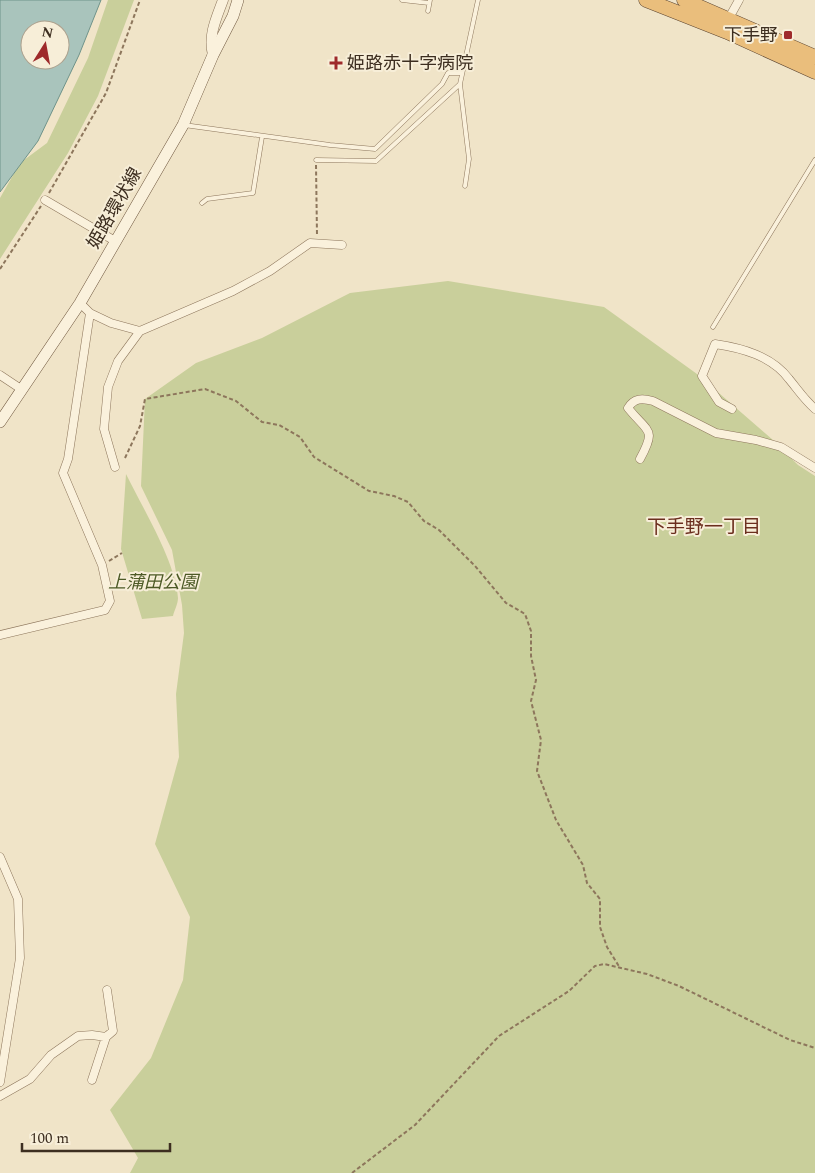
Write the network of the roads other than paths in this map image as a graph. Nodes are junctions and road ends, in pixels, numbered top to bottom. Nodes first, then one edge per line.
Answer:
1 (223, 0) edge
2 (238, 0) edge
3 (402, 0) edge
4 (478, 0) edge
5 (646, 0) edge
6 (684, 0) edge
7 (739, 0) edge
8 (429, 2) edge
9 (428, 11) dead end
10 (729, 18) junction
11 (213, 55) junction
12 (815, 56) edge
13 (815, 72) edge
14 (462, 73) junction
15 (460, 84) junction
16 (183, 125) junction
17 (262, 137) junction
18 (316, 160) road end
19 (815, 160) edge
20 (465, 186) dead end
21 (45, 200) road end
22 (202, 203) dead end
23 (115, 241) junction
24 (342, 245) dead end
25 (80, 303) junction
26 (90, 313) junction
27 (713, 327) dead end
28 (140, 331) junction
29 (0, 376) edge
30 (21, 389) junction
31 (732, 409) dead end
32 (815, 409) edge
33 (0, 422) edge
34 (640, 459) dead end
35 (115, 467) dead end
36 (815, 468) edge
37 (0, 635) edge
38 (0, 857) edge
39 (107, 990) dead end
40 (106, 1037) junction
41 (92, 1080) dead end
42 (0, 1082) edge
43 (0, 1096) edge

1 - 11 street
2 - 11 main road, 姫路環状線
3 - 8 lane
4 - 14 lane
5 - 13 highway
6 - 10 highway
7 - 10 street
8 - 9 lane
10 - 12 highway
11 - 16 main road, 姫路環状線
14 - 15 lane
14 - 17 lane
15 - 18 lane
15 - 20 lane
16 - 17 lane
16 - 23 main road, 姫路環状線
17 - 22 lane
19 - 27 lane
21 - 23 street
23 - 25 main road, 姫路環状線
24 - 28 street
25 - 26 street
25 - 30 main road, 姫路環状線
26 - 28 street
26 - 37 street
28 - 35 street
29 - 30 street
30 - 33 main road, 姫路環状線
31 - 32 street
34 - 36 street
38 - 42 street
39 - 40 street
40 - 41 street
40 - 43 street

